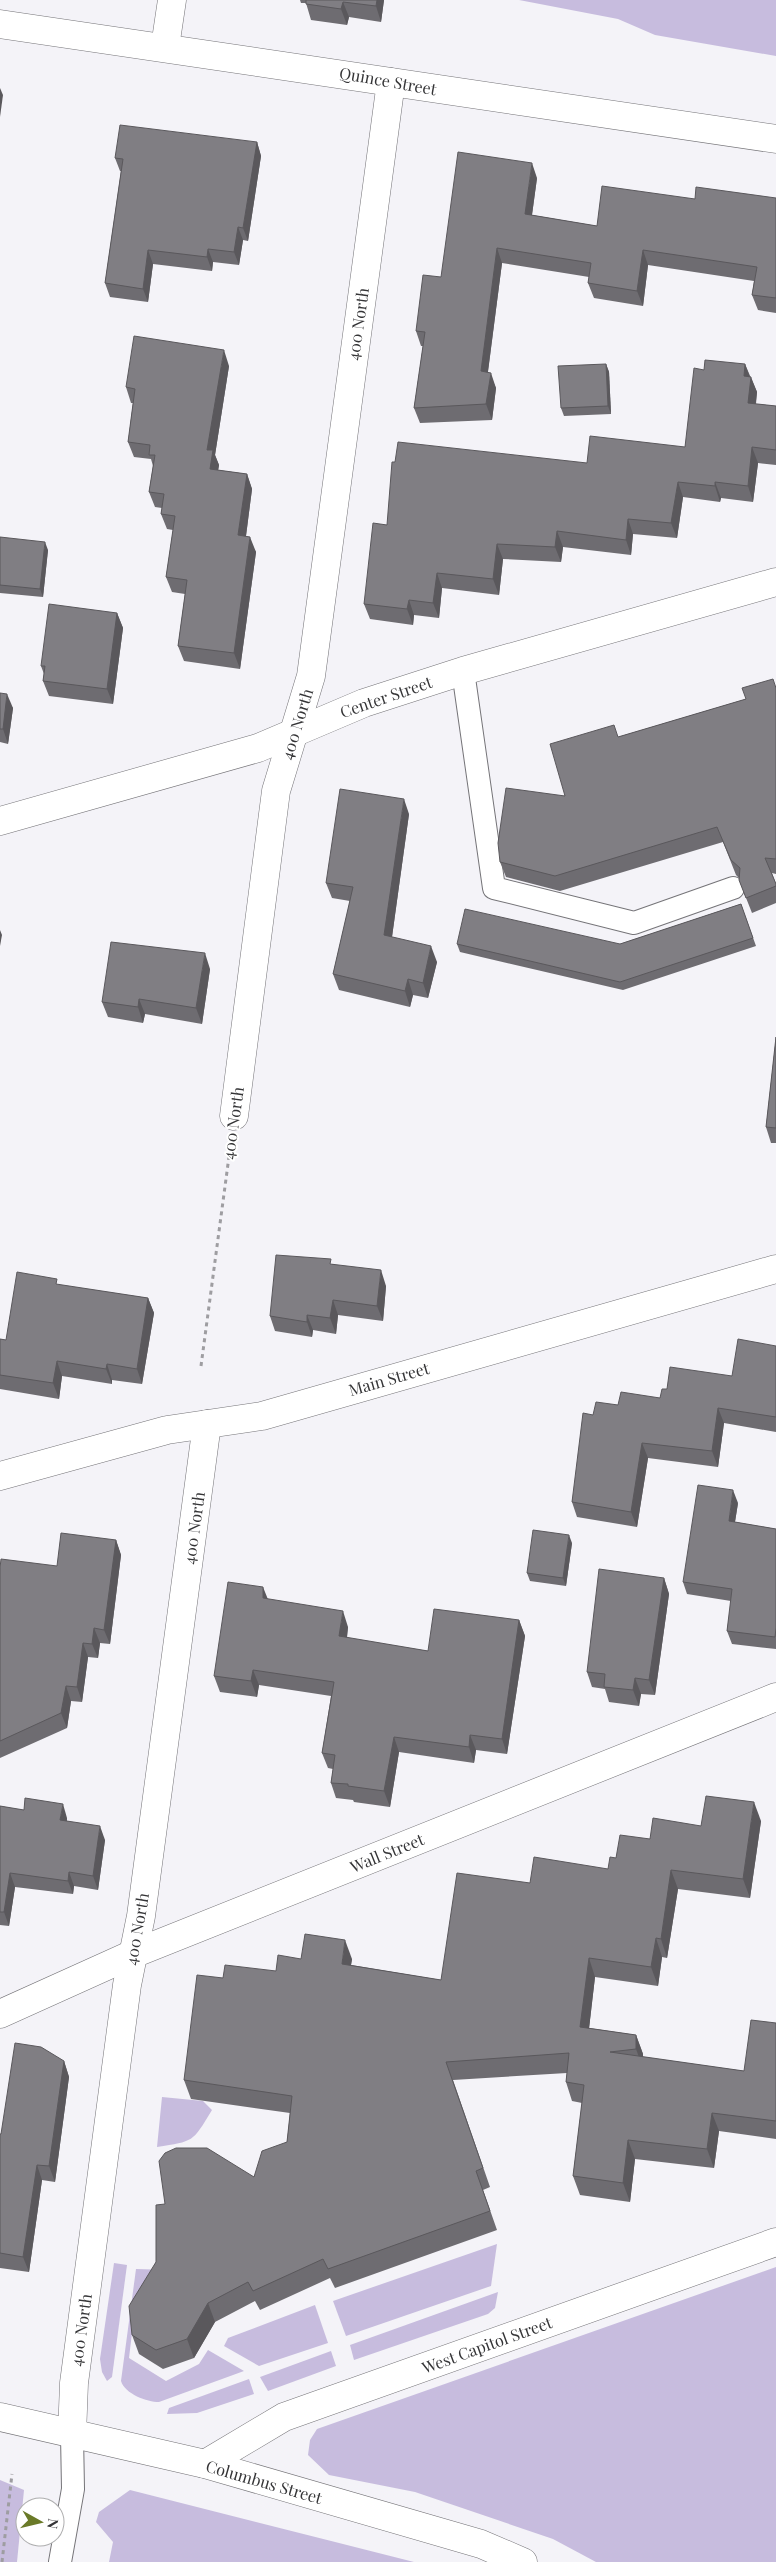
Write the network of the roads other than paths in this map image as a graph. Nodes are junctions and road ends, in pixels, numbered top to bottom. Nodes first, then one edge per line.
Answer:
1 (172, 0) edge
2 (0, 24) edge
3 (166, 47) junction
4 (391, 82) junction
5 (776, 138) edge
6 (776, 582) edge
7 (463, 670) junction
8 (295, 731) junction
9 (0, 821) edge
10 (733, 888) dead end
11 (234, 1116) road end
12 (776, 1269) edge
13 (206, 1424) junction
14 (0, 1476) edge
15 (776, 1697) edge
16 (133, 1954) junction
17 (0, 2014) edge
18 (776, 2242) edge
19 (0, 2416) edge
20 (72, 2434) junction
21 (205, 2464) junction
22 (60, 2562) edge
23 (523, 2562) edge

1 - 3 street
2 - 3 street, Quince Street
3 - 4 street, Quince Street
4 - 5 street, Quince Street
4 - 8 street, 400 North
6 - 7 street, Center Street
7 - 8 street, Center Street
7 - 10 lane
8 - 9 street, Center Street
8 - 11 street, 400 North
12 - 13 street, Main Street
13 - 14 street, Main Street
13 - 16 street, 400 North
15 - 16 street, Wall Street
16 - 17 street, Wall Street
16 - 20 street, 400 North
18 - 21 street, West Capitol Street
19 - 20 street, Columbus Street
20 - 21 street, Columbus Street
20 - 22 lane
21 - 23 street, Columbus Street

